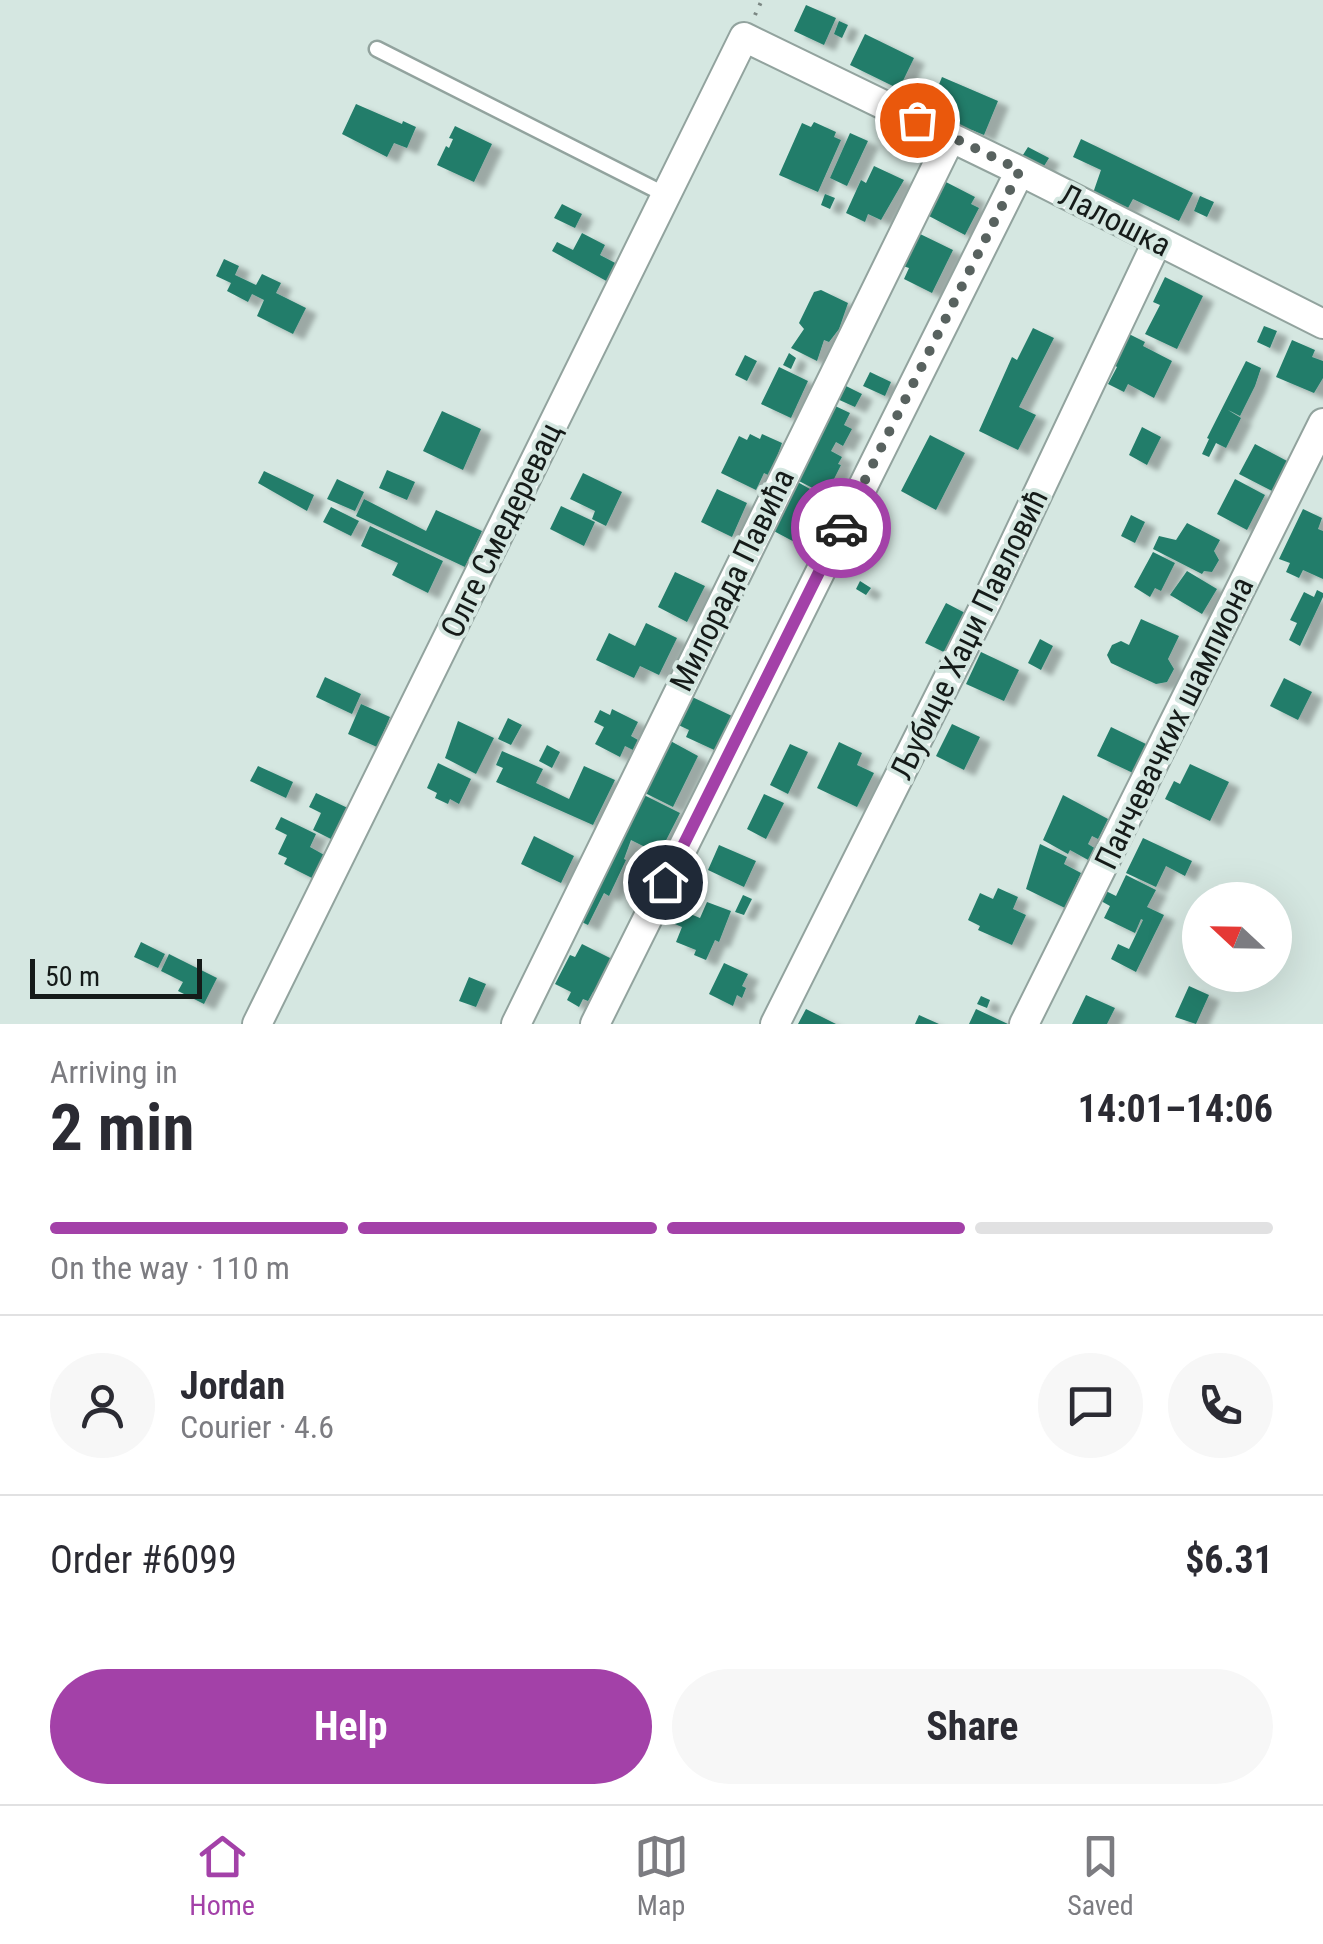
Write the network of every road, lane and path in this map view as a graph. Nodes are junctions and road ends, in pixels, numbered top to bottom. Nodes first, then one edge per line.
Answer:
1 (744, 37) joint
2 (377, 49) dead end
3 (951, 137) junction
4 (1020, 170) junction
5 (666, 195) junction
6 (1157, 242) junction
7 (1323, 324) edge
8 (1323, 423) edge
9 (258, 1024) edge
10 (516, 1024) edge
11 (595, 1024) edge
12 (776, 1024) edge
13 (1024, 1024) edge

1 - 3 street, Лалошка
1 - 5 street, Олге Смедеревац
2 - 5 lane
3 - 4 street, Лалошка
3 - 10 street, Милорада Павића
4 - 6 street, Лалошка
4 - 11 street
5 - 9 street, Олге Смедеревац
6 - 7 street, Лалошка
6 - 12 street, Љубице Хаџи Павловић
8 - 13 street, Панчевачких шампиона

